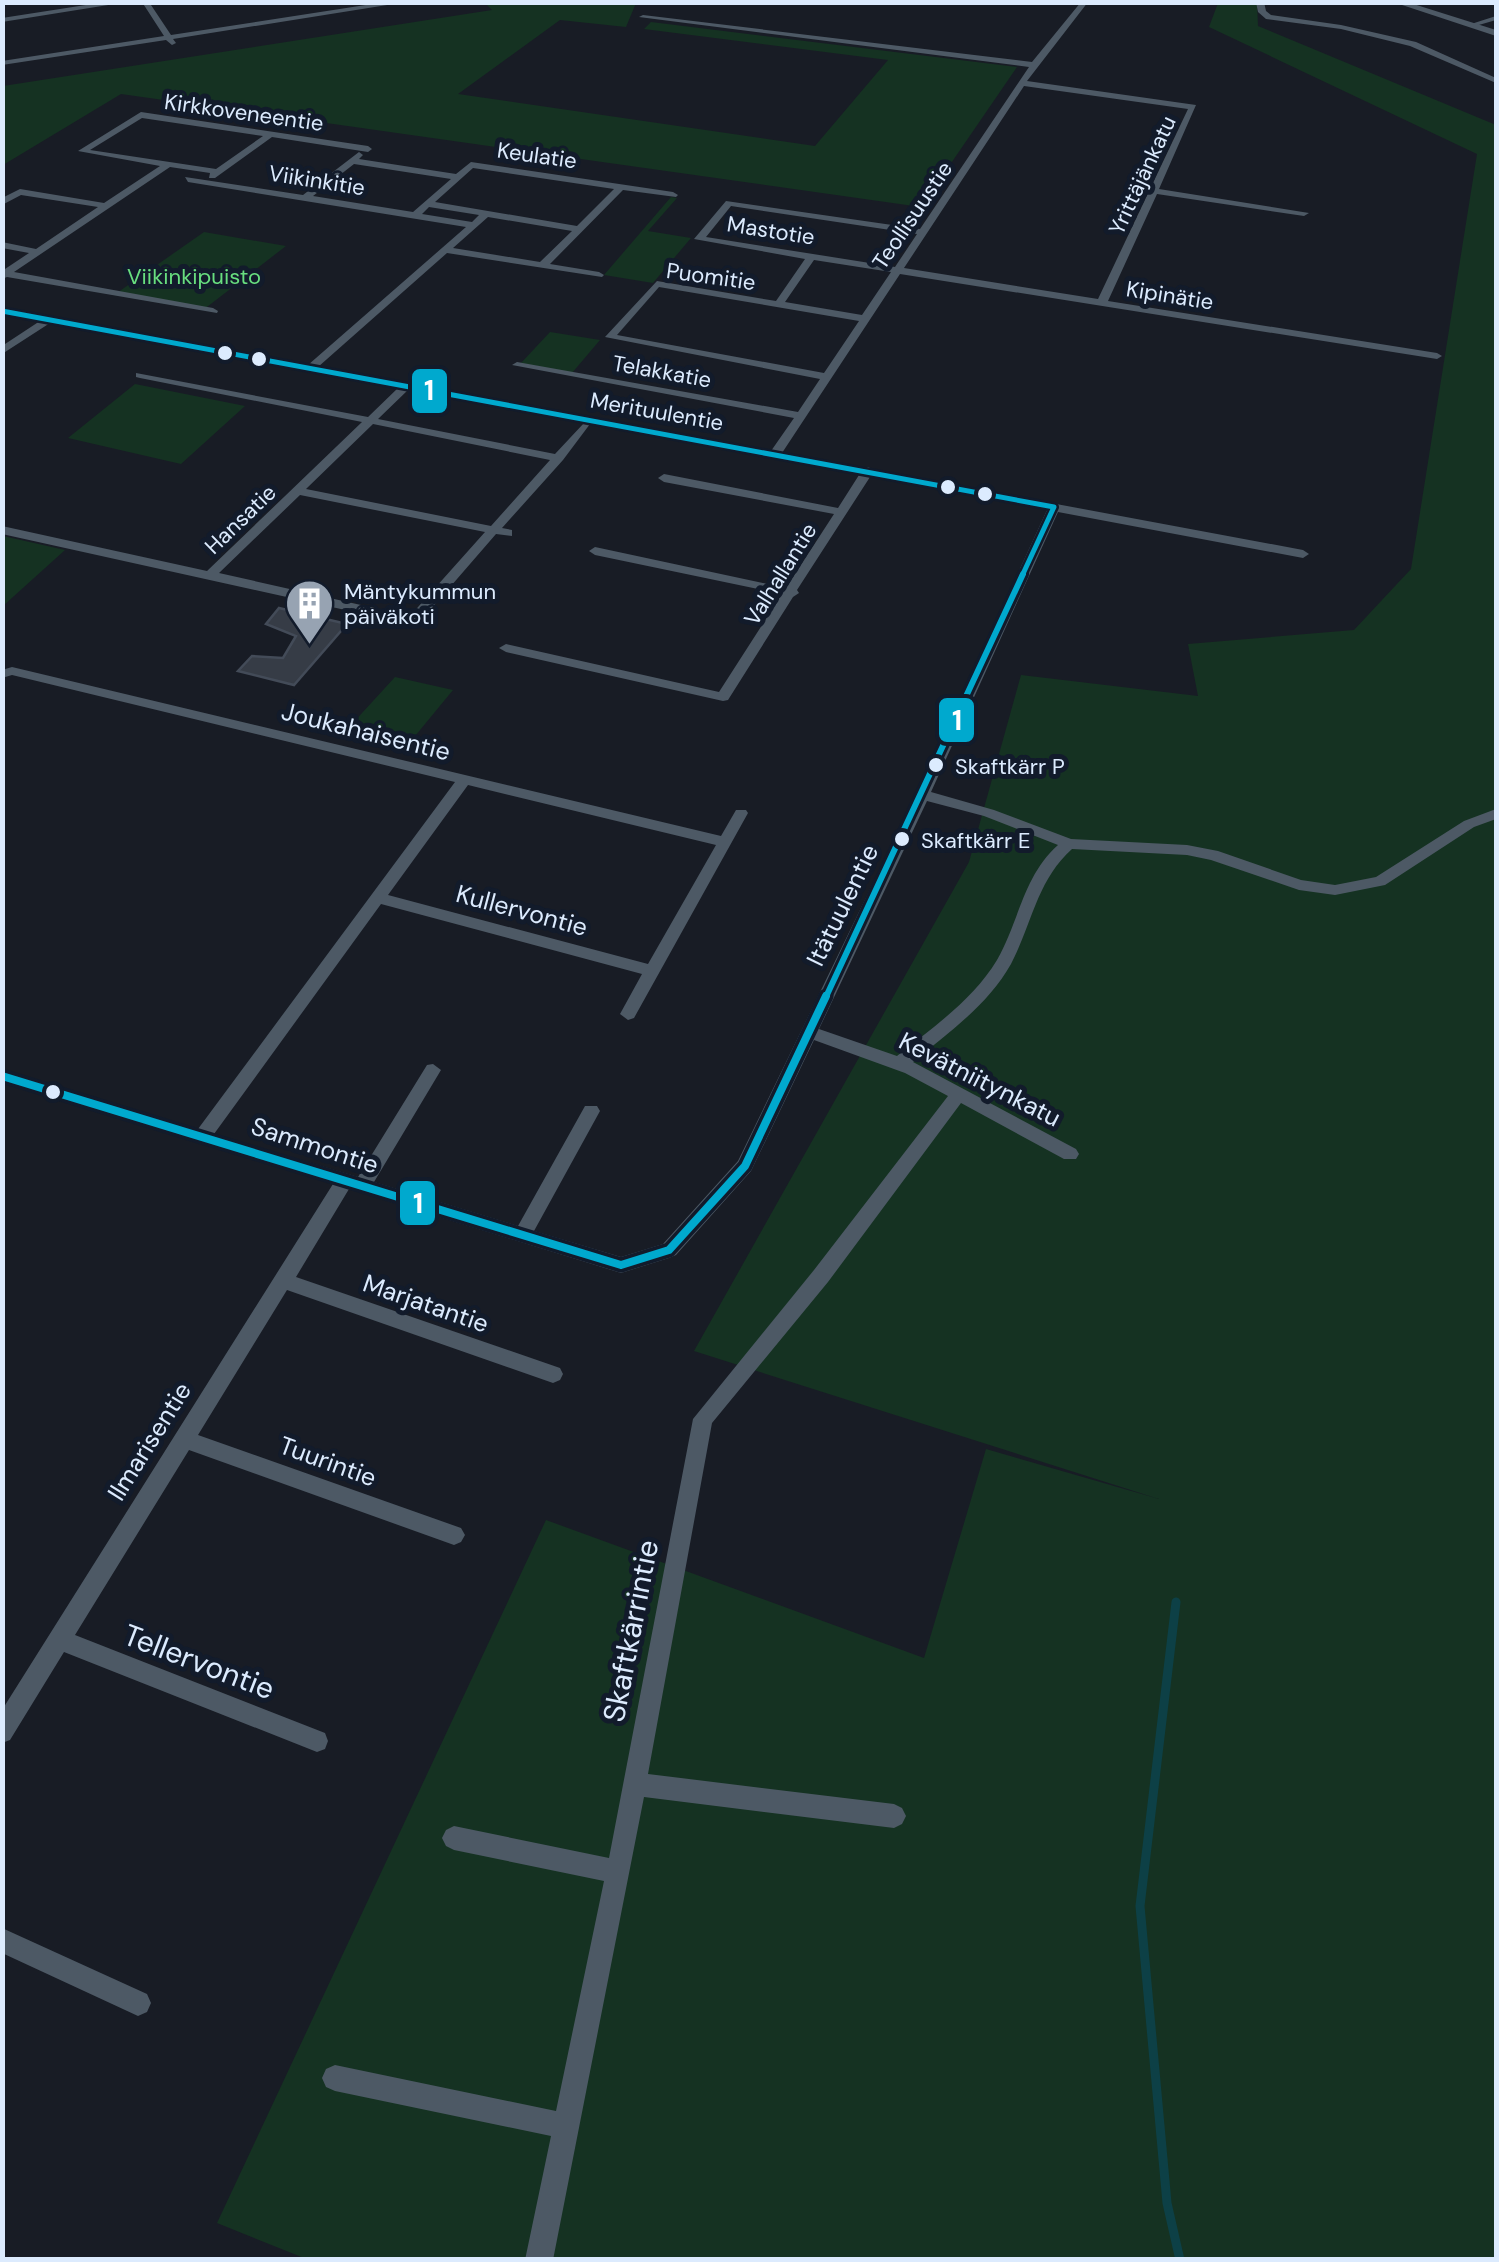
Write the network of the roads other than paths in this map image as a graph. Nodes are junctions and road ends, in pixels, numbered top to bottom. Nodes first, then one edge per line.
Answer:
1 (124, 2) edge
2 (145, 2) edge
3 (403, 2) edge
4 (1085, 2) edge
5 (1260, 2) edge
6 (1397, 2) edge
7 (643, 17) dead end
8 (1496, 18) edge
9 (2, 20) edge
10 (1472, 25) junction
11 (1496, 33) edge
12 (172, 41) junction
13 (2, 63) edge
14 (1034, 65) junction
15 (1496, 81) edge
16 (1022, 84) junction
17 (271, 134) junction
18 (353, 161) junction
19 (166, 165) junction
20 (218, 172) junction
21 (153, 174) junction
22 (458, 177) junction
23 (203, 182) junction
24 (621, 187) junction
25 (1155, 192) junction
26 (672, 195) dead end
27 (305, 198) junction
28 (2, 202) edge
29 (426, 204) junction
30 (106, 206) junction
31 (1304, 213) dead end
32 (486, 214) junction
33 (414, 216) junction
34 (474, 225) junction
35 (578, 229) junction
36 (923, 232) junction
37 (2, 245) edge
38 (446, 250) junction
39 (37, 252) junction
40 (811, 257) junction
41 (542, 266) junction
42 (898, 272) junction
43 (4, 275) edge
44 (599, 276) dead end
45 (1101, 304) junction
46 (778, 305) junction
47 (2, 311) edge
48 (213, 311) dead end
49 (866, 319) junction
50 (48, 320) junction
51 (2, 351) edge
52 (1437, 356) dead end
53 (516, 365) dead end
54 (312, 367) junction
55 (140, 375) dead end
56 (826, 377) junction
57 (406, 386) junction
58 (800, 416) junction
59 (370, 420) junction
60 (586, 426) dead end
61 (776, 453) junction
62 (559, 458) junction
63 (868, 470) junction
64 (664, 478) dead end
65 (298, 490) junction
66 (1054, 507) junction
67 (842, 512) junction
68 (2, 530) edge
69 (501, 531) junction
70 (595, 551) dead end
71 (1304, 554) dead end
72 (210, 576) junction
73 (793, 593) junction
74 (506, 648) dead end
75 (2, 674) edge
76 (464, 780) junction
77 (922, 794) junction
78 (741, 813) dead end
79 (1496, 814) edge
80 (724, 842) junction
81 (1069, 844) junction
82 (379, 898) junction
83 (652, 971) junction
84 (628, 1014) dead end
85 (809, 1032) junction
86 (900, 1063) junction
87 (433, 1070) dead end
88 (2, 1076) edge
89 (958, 1095) junction
90 (591, 1111) dead end
91 (203, 1135) junction
92 (1070, 1154) dead end
93 (353, 1183) junction
94 (522, 1235) junction
95 (669, 1250) joint
96 (282, 1280) junction
97 (554, 1374) dead end
98 (183, 1439) junction
99 (454, 1535) dead end
100 (58, 1640) junction
101 (2, 1732) edge
102 (317, 1741) dead end
103 (633, 1784) junction
104 (894, 1816) dead end
105 (454, 1838) dead end
106 (618, 1872) junction
107 (2, 1940) edge
108 (138, 2003) dead end
109 (335, 2078) dead end
110 (566, 2126) junction
111 (539, 2260) edge

1 - 9 street
2 - 12 street
3 - 12 street
4 - 14 street, Teollisuustie
5 - 15 street
6 - 10 street
7 - 14 street
8 - 10 street
10 - 11 street
12 - 13 street
14 - 16 street, Teollisuustie
16 - 25 street, Yrittäjänkatu
16 - 36 street, Teollisuustie
17 - 18 street, Kirkkoveneentie
17 - 19 street, Kirkkoveneentie
17 - 20 street
18 - 22 street, Keulatie
18 - 27 street
19 - 20 street, Kirkkoveneentie
19 - 21 street
20 - 23 street
21 - 23 street, Viikinkitie
21 - 30 street
22 - 24 street, Keulatie
22 - 29 street
23 - 27 street, Viikinkitie
24 - 26 street, Keulatie
24 - 35 street
25 - 31 street
25 - 45 street, Yrittäjänkatu
27 - 33 street, Viikinkitie
28 - 30 street
29 - 32 street
29 - 33 street
30 - 39 street
32 - 34 street
32 - 35 street
33 - 34 street, Viikinkitie
34 - 38 street
35 - 41 street
36 - 40 street, Mastotie
36 - 42 street, Teollisuustie
37 - 39 street
38 - 41 street
38 - 54 street
39 - 43 street
40 - 42 street, Mastotie
40 - 46 street
41 - 44 street
42 - 45 street, Kipinätie
42 - 49 street, Teollisuustie
43 - 48 street
45 - 52 street, Kipinätie
46 - 49 street, Puomitie
46 - 56 street, Puomitie
47 - 50 street, Merituulentie
49 - 56 street, Teollisuustie
50 - 51 street
50 - 54 street, Merituulentie
53 - 58 street, Telakkatie
54 - 57 street, Merituulentie
55 - 59 street
56 - 58 street, Teollisuustie
57 - 59 street, Hansatie
57 - 61 street, Merituulentie
58 - 61 street, Teollisuustie
59 - 62 street
59 - 65 street, Hansatie
60 - 62 street
61 - 63 street, Merituulentie
62 - 69 street
63 - 66 street, Merituulentie
63 - 67 street, Valhallantie
64 - 67 street
65 - 69 street
65 - 72 street, Hansatie
66 - 71 street, Merituulentie
66 - 77 street, Itätuulentie
67 - 73 street, Valhallantie
68 - 72 street, Hansatie
69 - 72 street
70 - 73 street
73 - 74 street, Valhallantie
75 - 76 street, Joukahaisentie
76 - 80 street
76 - 82 street, Joukahaisentie
77 - 81 street
77 - 85 street, Itätuulentie
78 - 80 street
79 - 81 street
80 - 83 street
81 - 86 street
82 - 83 street, Kullervontie
82 - 91 street, Joukahaisentie
83 - 84 street
85 - 86 street, Kevätniitynkatu
85 - 95 street, Itätuulentie
86 - 89 street, Kevätniitynkatu
87 - 93 street, Ilmarisentie
88 - 91 street, Sammontie
89 - 92 street, Kevätniitynkatu
89 - 103 street, Skaftkärrintie
90 - 94 street
91 - 93 street, Sammontie
93 - 94 street, Sammontie
93 - 96 street, Ilmarisentie
94 - 95 street, Sammontie
96 - 97 street, Marjatantie
96 - 98 street, Ilmarisentie
98 - 99 street, Tuurintie
98 - 100 street, Ilmarisentie
100 - 101 street, Ilmarisentie
100 - 102 street, Tellervontie
103 - 104 street
103 - 106 street, Skaftkärrintie
105 - 106 street
106 - 110 street, Skaftkärrintie
107 - 108 street
109 - 110 street
110 - 111 street, Skaftkärrintie

